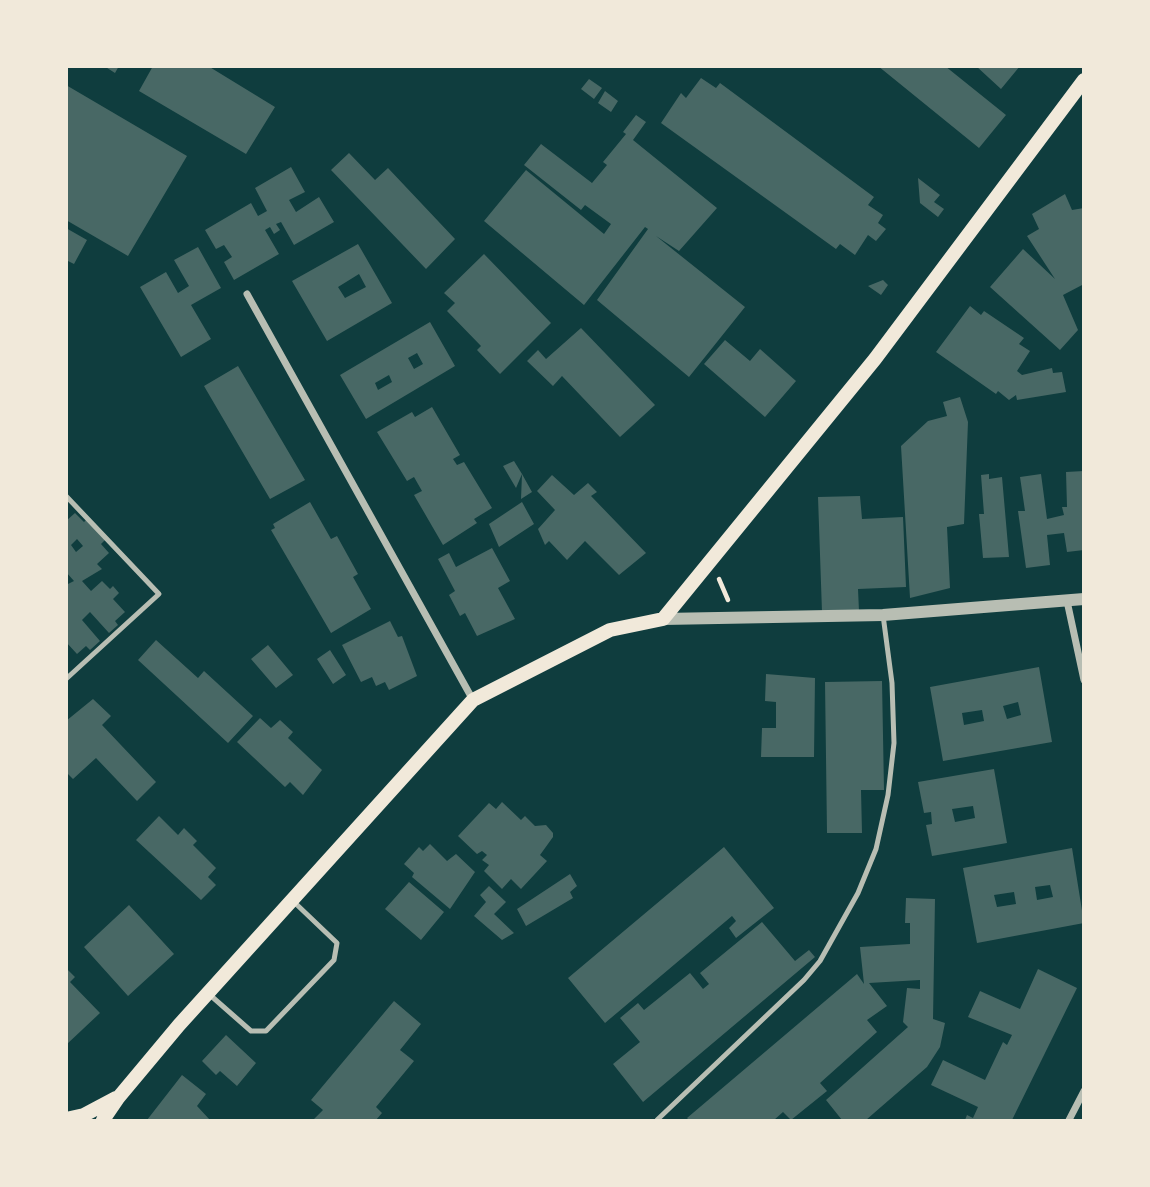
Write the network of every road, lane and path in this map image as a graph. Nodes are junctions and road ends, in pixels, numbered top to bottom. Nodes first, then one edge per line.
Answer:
1 (1083, 80) edge
2 (247, 294) dead end
3 (66, 496) edge
4 (714, 556) junction
5 (1083, 600) edge
6 (1067, 601) junction
7 (883, 615) junction
8 (733, 617) junction
9 (663, 619) junction
10 (66, 679) edge
11 (1083, 680) edge
12 (473, 700) junction
13 (292, 900) junction
14 (208, 993) junction
15 (1083, 1091) edge
16 (117, 1098) junction
17 (66, 1119) edge
18 (103, 1121) edge
19 (657, 1121) edge
20 (1069, 1121) edge

1 - 4 main road
2 - 12 street
3 - 10 lane
4 - 8 path
4 - 9 main road
5 - 6 street
6 - 7 street
6 - 11 street
7 - 8 street
7 - 19 lane
8 - 9 street
9 - 12 main road
12 - 13 main road
13 - 14 main road
13 - 14 lane
14 - 16 main road
15 - 20 street
16 - 17 main road
16 - 18 main road

